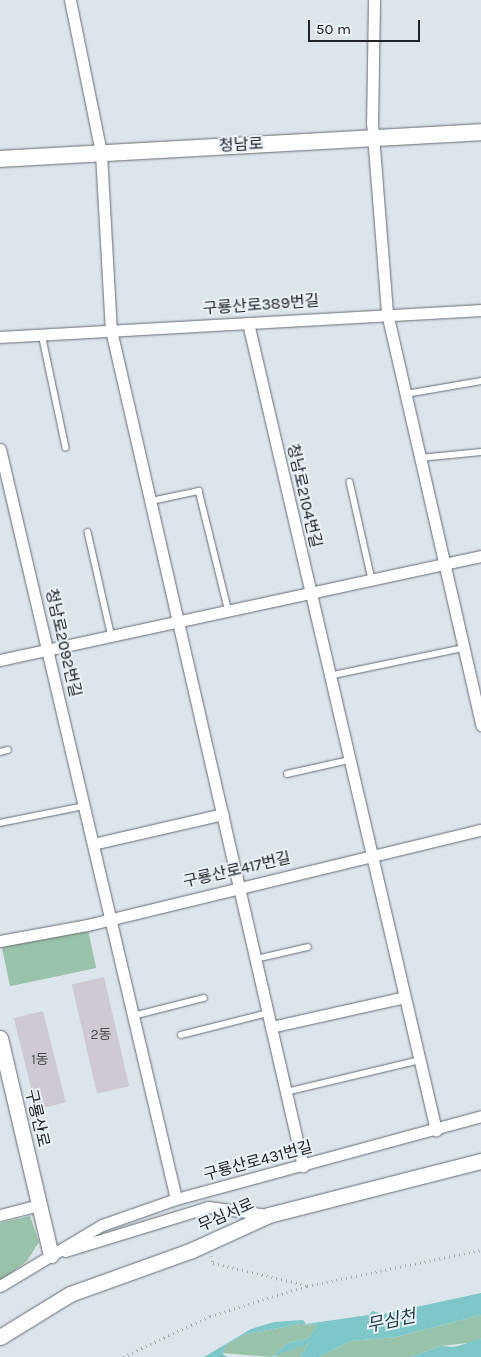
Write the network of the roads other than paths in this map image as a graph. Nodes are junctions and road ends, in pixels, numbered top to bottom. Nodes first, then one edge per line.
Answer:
1 (70, 0) edge
2 (374, 0) edge
3 (481, 132) edge
4 (375, 138) junction
5 (101, 153) junction
6 (0, 159) edge
7 (481, 310) edge
8 (387, 313) junction
9 (248, 323) junction
10 (111, 330) junction
11 (42, 334) junction
12 (0, 337) edge
13 (479, 381) edge
14 (406, 394) junction
15 (66, 448) dead end
16 (0, 449) edge
17 (481, 452) edge
18 (420, 458) junction
19 (2, 464) edge
20 (350, 482) dead end
21 (151, 501) junction
22 (88, 532) dead end
23 (481, 556) edge
24 (445, 565) junction
25 (372, 581) junction
26 (309, 595) junction
27 (228, 608) junction
28 (179, 618) junction
29 (112, 634) junction
30 (49, 648) junction
31 (463, 648) junction
32 (0, 660) edge
33 (329, 676) junction
34 (481, 725) edge
35 (8, 750) dead end
36 (0, 752) edge
37 (349, 760) junction
38 (287, 774) dead end
39 (84, 806) junction
40 (223, 814) junction
41 (0, 823) edge
42 (481, 830) edge
43 (93, 844) junction
44 (372, 855) junction
45 (239, 886) junction
46 (110, 918) junction
47 (0, 941) edge
48 (308, 947) dead end
49 (256, 960) junction
50 (405, 996) junction
51 (204, 998) dead end
52 (268, 1013) junction
53 (133, 1016) junction
54 (271, 1027) junction
55 (181, 1036) dead end
56 (0, 1038) edge
57 (420, 1060) junction
58 (286, 1092) junction
59 (481, 1116) edge
60 (436, 1130) junction
61 (481, 1161) edge
62 (303, 1166) junction
63 (176, 1199) junction
64 (39, 1206) junction
65 (0, 1215) edge
66 (269, 1215) junction
67 (51, 1255) junction
68 (0, 1286) edge
69 (0, 1292) edge
70 (0, 1337) edge

1 - 5 street
2 - 4 street
3 - 4 main road, 청남로
4 - 5 main road, 청남로
4 - 8 street
5 - 6 main road, 청남로
5 - 10 street
7 - 8 street, 구룡산로389번길
8 - 9 street, 구룡산로389번길
8 - 14 street
9 - 10 street, 구룡산로389번길
9 - 26 street, 청남로2104번길
10 - 11 street, 구룡산로389번길
10 - 21 street
11 - 12 street, 구룡산로389번길
11 - 15 lane
13 - 14 lane
14 - 18 street
16 - 19 street, 청남로2092번길
17 - 18 lane
18 - 24 street
19 - 30 street, 청남로2092번길
20 - 25 lane
21 - 27 lane
21 - 28 street
22 - 29 lane
23 - 24 street
24 - 25 street
24 - 31 street
25 - 26 street
26 - 27 street
26 - 33 street, 청남로2104번길
27 - 28 street
28 - 29 street
28 - 40 street
29 - 30 street
30 - 32 street
30 - 39 street, 청남로2092번길
31 - 33 lane
31 - 34 street
33 - 37 street, 청남로2104번길
35 - 36 lane
37 - 38 lane
37 - 44 street, 청남로2104번길
39 - 41 lane
39 - 43 street, 청남로2092번길
40 - 43 street
40 - 45 street
42 - 44 street, 구룡산로417번길
43 - 46 street, 청남로2092번길
44 - 45 street, 구룡산로417번길
44 - 50 street, 청남로2104번길
45 - 46 street, 구룡산로417번길
45 - 49 street
46 - 47 street, 구룡산로417번길
46 - 53 street, 청남로2092번길
48 - 49 lane
49 - 52 street
50 - 54 street
50 - 57 street, 청남로2104번길
51 - 53 lane
52 - 54 street
52 - 55 lane
53 - 63 street, 청남로2092번길
54 - 58 street
56 - 64 street, 구룡산로
57 - 58 lane
57 - 60 street, 청남로2104번길
58 - 62 street
59 - 60 street, 구룡산로431번길
60 - 62 street, 구룡산로431번길
61 - 66 street, 무심서로
62 - 63 street, 구룡산로431번길
63 - 67 street, 구룡산로431번길
64 - 65 street
64 - 67 street, 구룡산로
66 - 67 street
66 - 70 street, 무심서로
67 - 68 street
67 - 69 street

